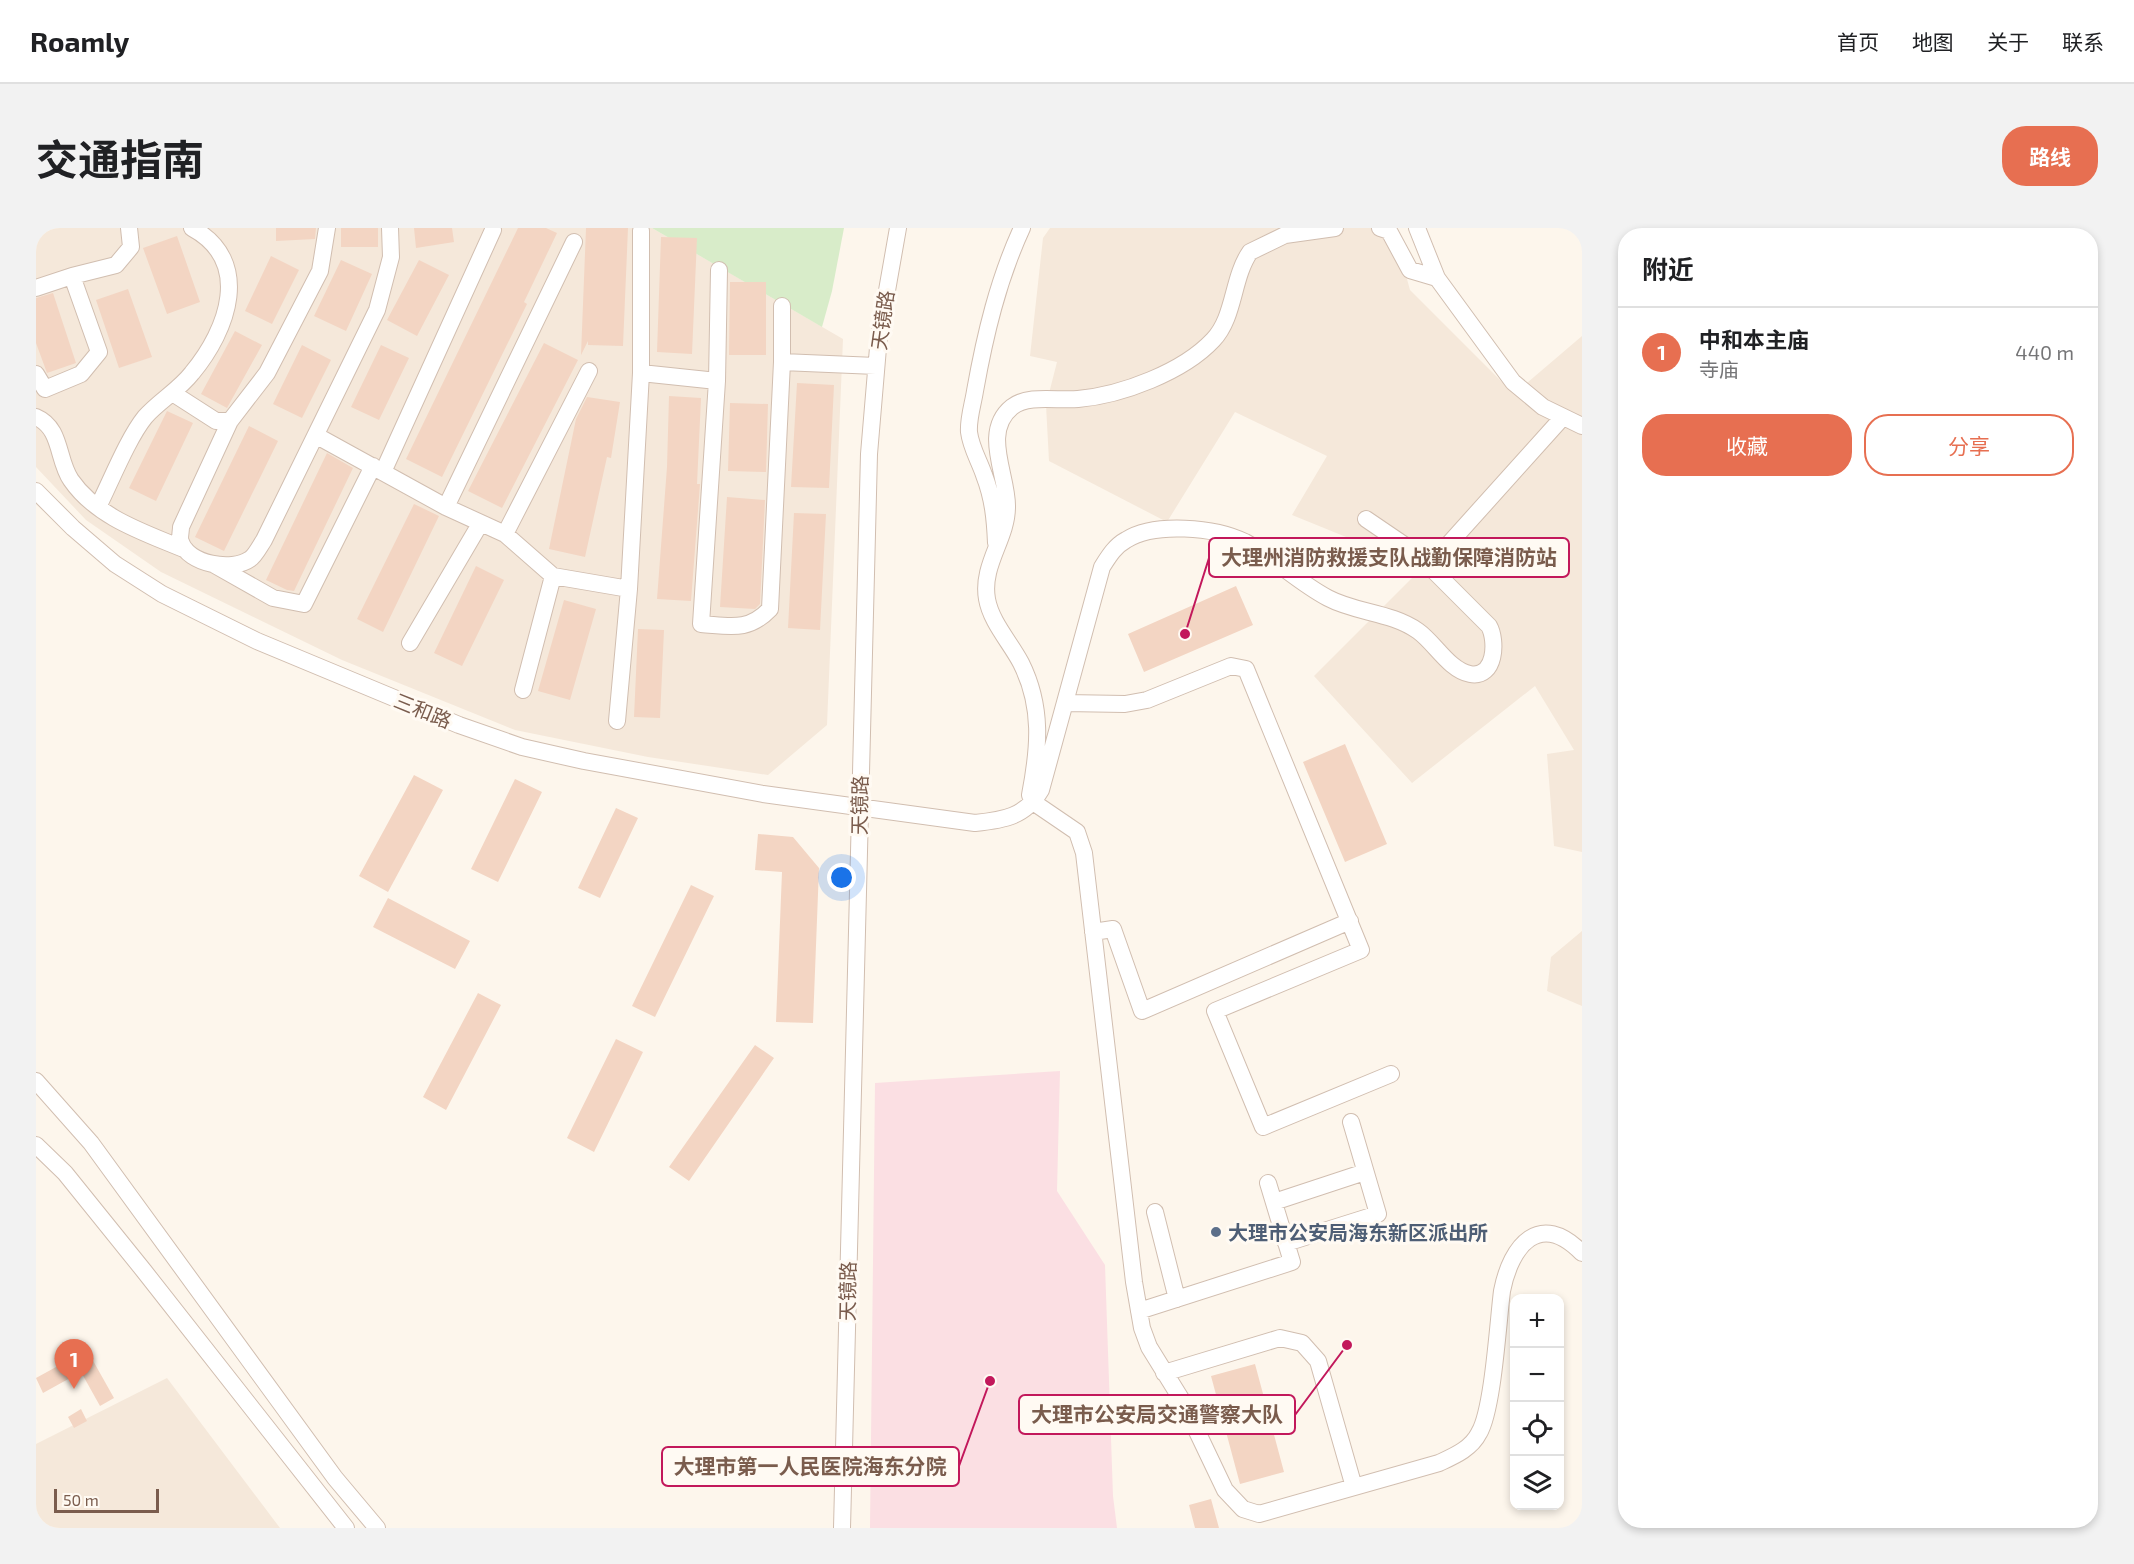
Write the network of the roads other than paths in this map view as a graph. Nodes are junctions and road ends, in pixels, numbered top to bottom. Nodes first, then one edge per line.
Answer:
1 (129, 228) edge
2 (192, 228) edge
3 (327, 228) edge
4 (390, 228) edge
5 (898, 228) edge
6 (1022, 228) edge
7 (1335, 228) edge
8 (1380, 228) edge
9 (1417, 228) edge
10 (493, 230) dead end
11 (641, 231) dead end
12 (574, 242) dead end
13 (719, 270) dead end
14 (72, 276) junction
15 (1437, 278) junction
16 (36, 288) edge
17 (782, 306) dead end
18 (782, 362) junction
19 (876, 366) junction
20 (589, 371) dead end
21 (641, 373) junction
22 (36, 374) edge
23 (717, 381) junction
24 (174, 394) junction
25 (36, 417) edge
26 (1563, 417) junction
27 (230, 421) junction
28 (1582, 426) edge
29 (317, 436) junction
30 (378, 469) junction
31 (36, 491) edge
32 (98, 507) junction
33 (446, 507) junction
34 (1366, 519) dead end
35 (480, 524) junction
36 (505, 534) junction
37 (186, 549) junction
38 (996, 550) junction
39 (210, 562) junction
40 (1429, 566) junction
41 (553, 576) junction
42 (629, 589) junction
43 (410, 643) dead end
44 (523, 690) dead end
45 (1065, 703) junction
46 (617, 721) dead end
47 (1033, 802) junction
48 (859, 806) junction
49 (1350, 921) junction
50 (1093, 932) junction
51 (1391, 1074) dead end
52 (36, 1081) edge
53 (1351, 1122) dead end
54 (36, 1145) edge
55 (1365, 1172) junction
56 (1268, 1183) dead end
57 (1274, 1202) junction
58 (1155, 1212) dead end
59 (1286, 1243) junction
60 (1582, 1253) edge
61 (1176, 1299) junction
62 (1139, 1311) junction
63 (1164, 1373) junction
64 (1354, 1487) junction
65 (346, 1528) edge
66 (377, 1528) edge
67 (842, 1528) edge

1 - 14 street
2 - 24 street
3 - 27 street
4 - 29 street
5 - 19 street, 天镜路
6 - 38 street
7 - 38 street
8 - 15 street
9 - 15 street
10 - 30 street
11 - 21 street
12 - 33 street
13 - 23 street
14 - 16 street
14 - 22 street
15 - 26 street
17 - 18 street
18 - 19 street
18 - 23 street
19 - 48 street, 天镜路
20 - 36 street
21 - 23 street
21 - 42 street
24 - 27 street
24 - 32 street
25 - 32 street
26 - 28 street
26 - 40 street
27 - 37 street
29 - 30 street
29 - 39 street
30 - 33 street
30 - 39 street
31 - 48 street, 三和路
32 - 37 street
33 - 35 street
34 - 40 street
35 - 36 street
35 - 43 street
36 - 41 street
37 - 39 street
38 - 47 street
40 - 45 street
41 - 42 street
41 - 44 street
42 - 46 street
45 - 47 street
45 - 49 street
47 - 48 street, 三和路
47 - 50 street
48 - 67 street, 天镜路
49 - 50 street
49 - 51 street
50 - 62 street
52 - 66 street
53 - 55 street
54 - 65 street
55 - 57 street
55 - 59 street
56 - 57 street
57 - 59 street
58 - 61 street
59 - 61 street
60 - 64 street
61 - 62 street
62 - 63 street
63 - 64 street
63 - 64 street

